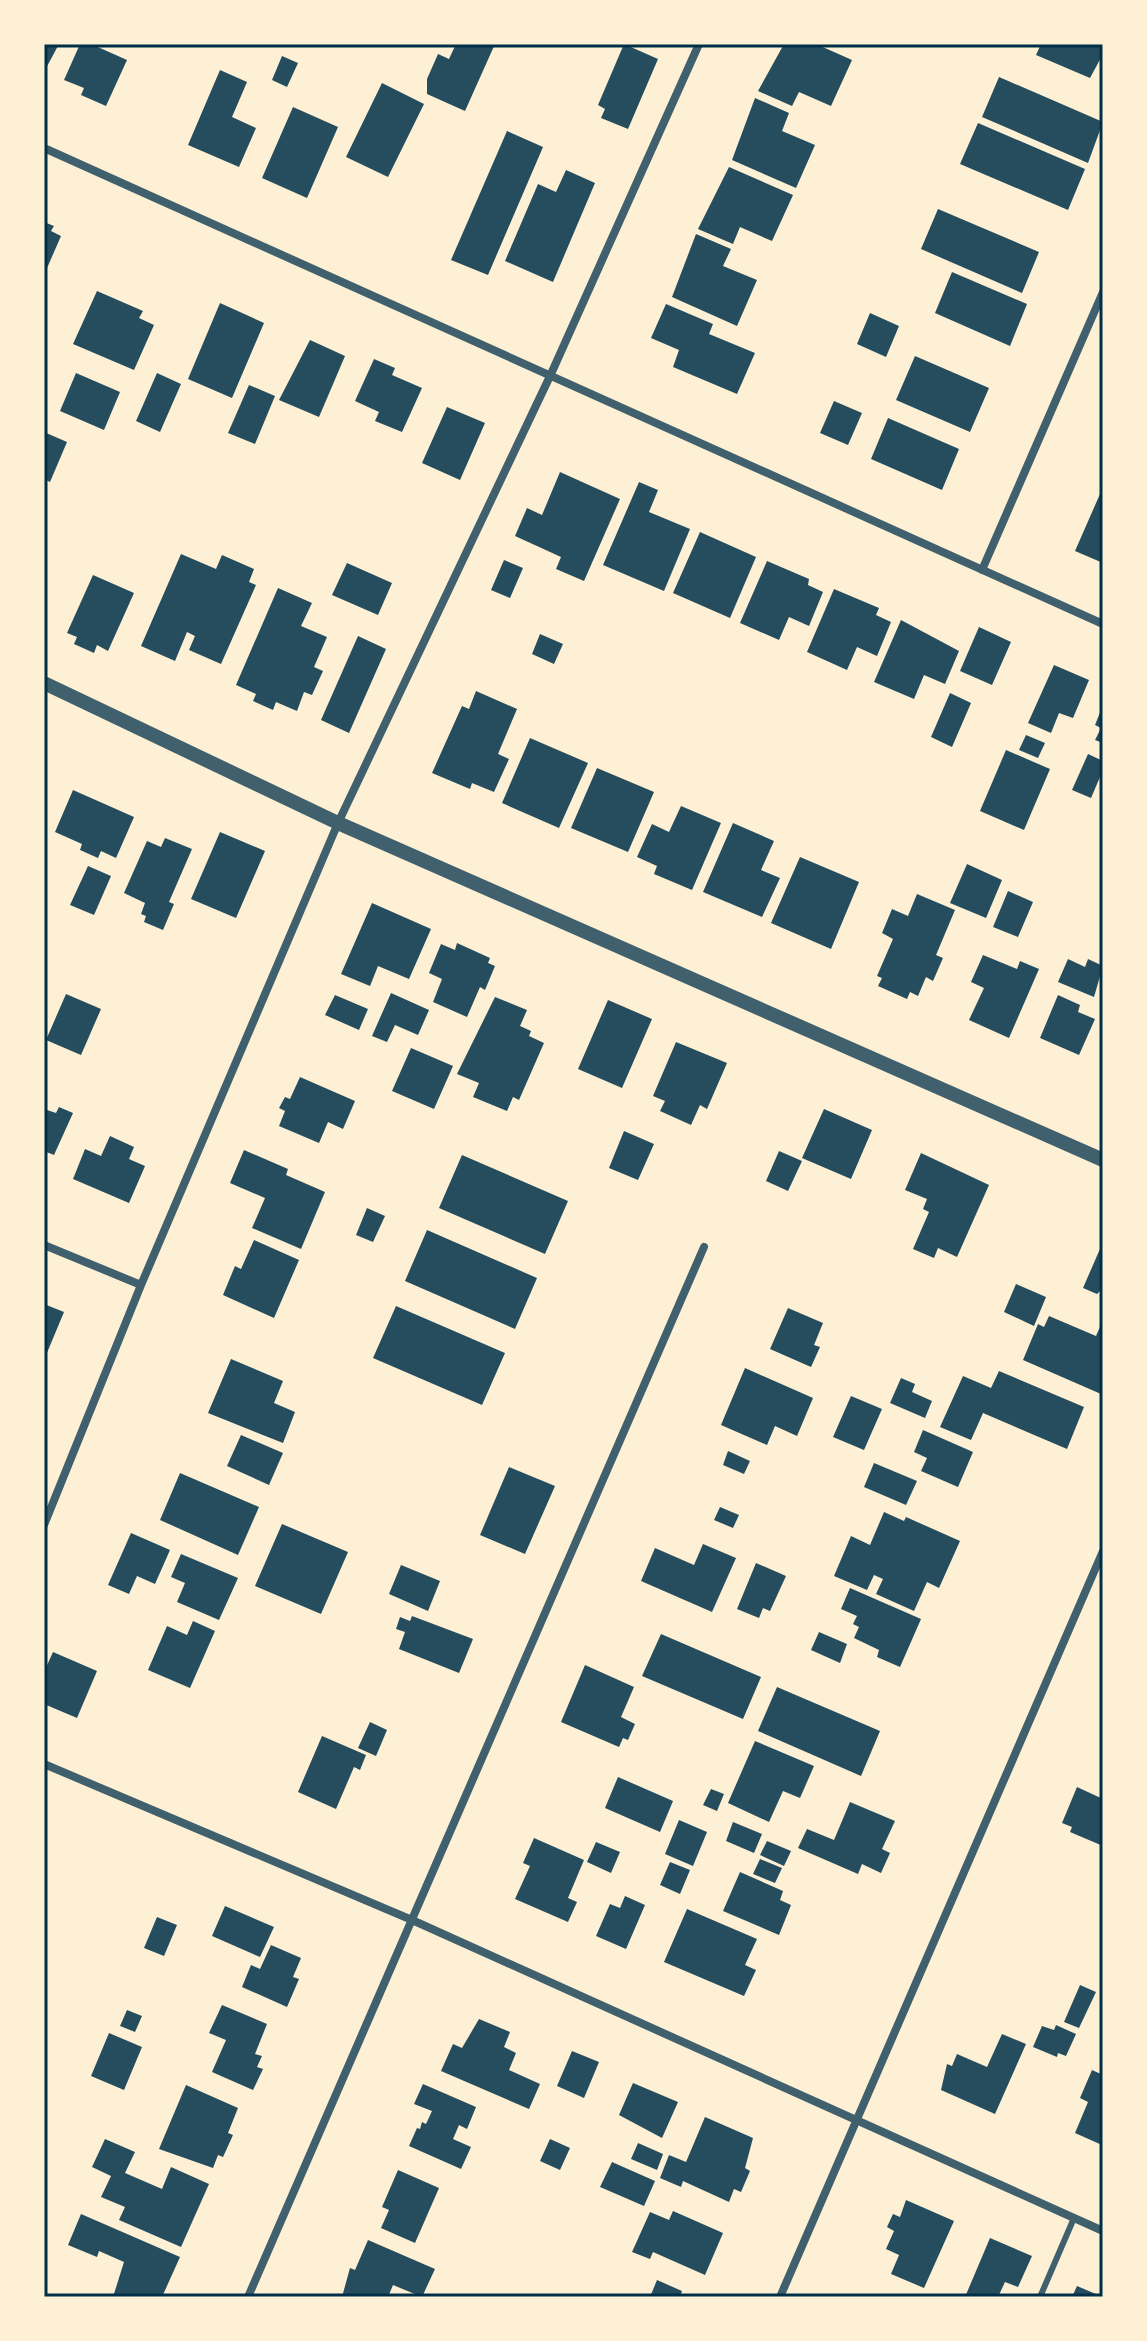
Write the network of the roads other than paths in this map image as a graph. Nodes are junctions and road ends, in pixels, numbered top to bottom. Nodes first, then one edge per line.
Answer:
1 (699, 44) edge
2 (44, 148) edge
3 (1103, 292) edge
4 (551, 374) junction
5 (982, 570) junction
6 (1103, 624) edge
7 (44, 683) edge
8 (338, 823) junction
9 (1103, 1160) edge
10 (44, 1245) edge
11 (704, 1247) dead end
12 (141, 1285) junction
13 (44, 1525) edge
14 (1103, 1551) edge
15 (44, 1764) edge
16 (412, 1920) junction
17 (857, 2120) junction
18 (1074, 2218) junction
19 (1103, 2231) edge
20 (248, 2297) edge
21 (780, 2297) edge
22 (1040, 2297) edge

1 - 4 street
2 - 4 street
3 - 5 street
4 - 5 street
4 - 8 street
5 - 6 street
7 - 8 street
8 - 9 street
8 - 12 street
10 - 12 street
11 - 16 street
12 - 13 street
14 - 17 street
15 - 16 street
16 - 17 street
16 - 20 street
17 - 18 street
17 - 21 street
18 - 19 street
18 - 22 lane

